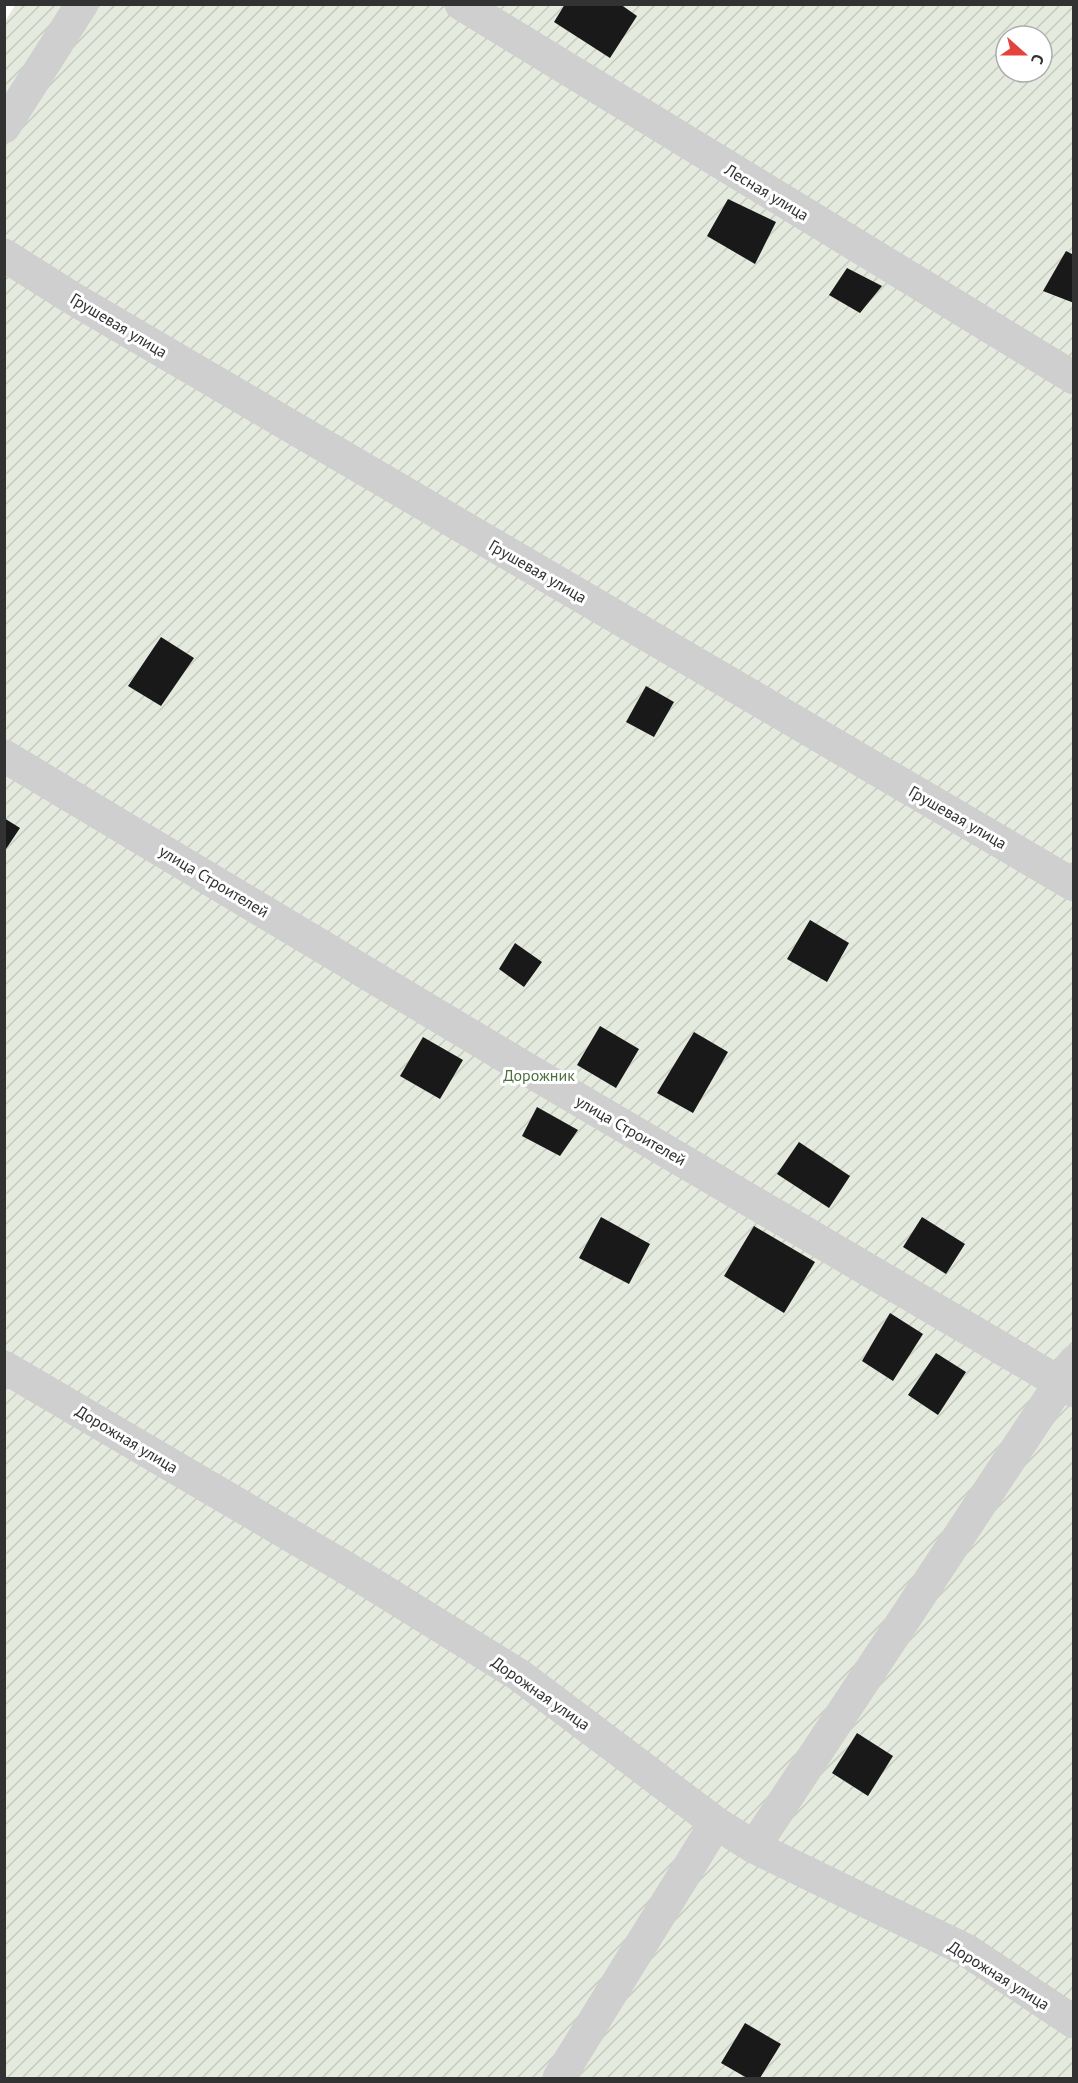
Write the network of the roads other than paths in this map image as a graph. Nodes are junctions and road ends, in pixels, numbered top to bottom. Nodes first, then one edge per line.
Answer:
1 (82, 4) edge
2 (461, 4) edge
3 (4, 127) edge
4 (4, 255) edge
5 (1074, 378) edge
6 (4, 756) edge
7 (1074, 885) edge
8 (4, 1367) edge
9 (1069, 1378) edge
10 (716, 1823) junction
11 (754, 1847) junction
12 (1074, 2022) edge
13 (559, 2079) edge

1 - 3 street
2 - 5 street, Лесная улица
4 - 7 street, Грушевая улица
6 - 9 street, улица Строителей
8 - 10 street, Дорожная улица
9 - 11 street
10 - 11 street, Дорожная улица
10 - 13 street
11 - 12 street, Дорожная улица

